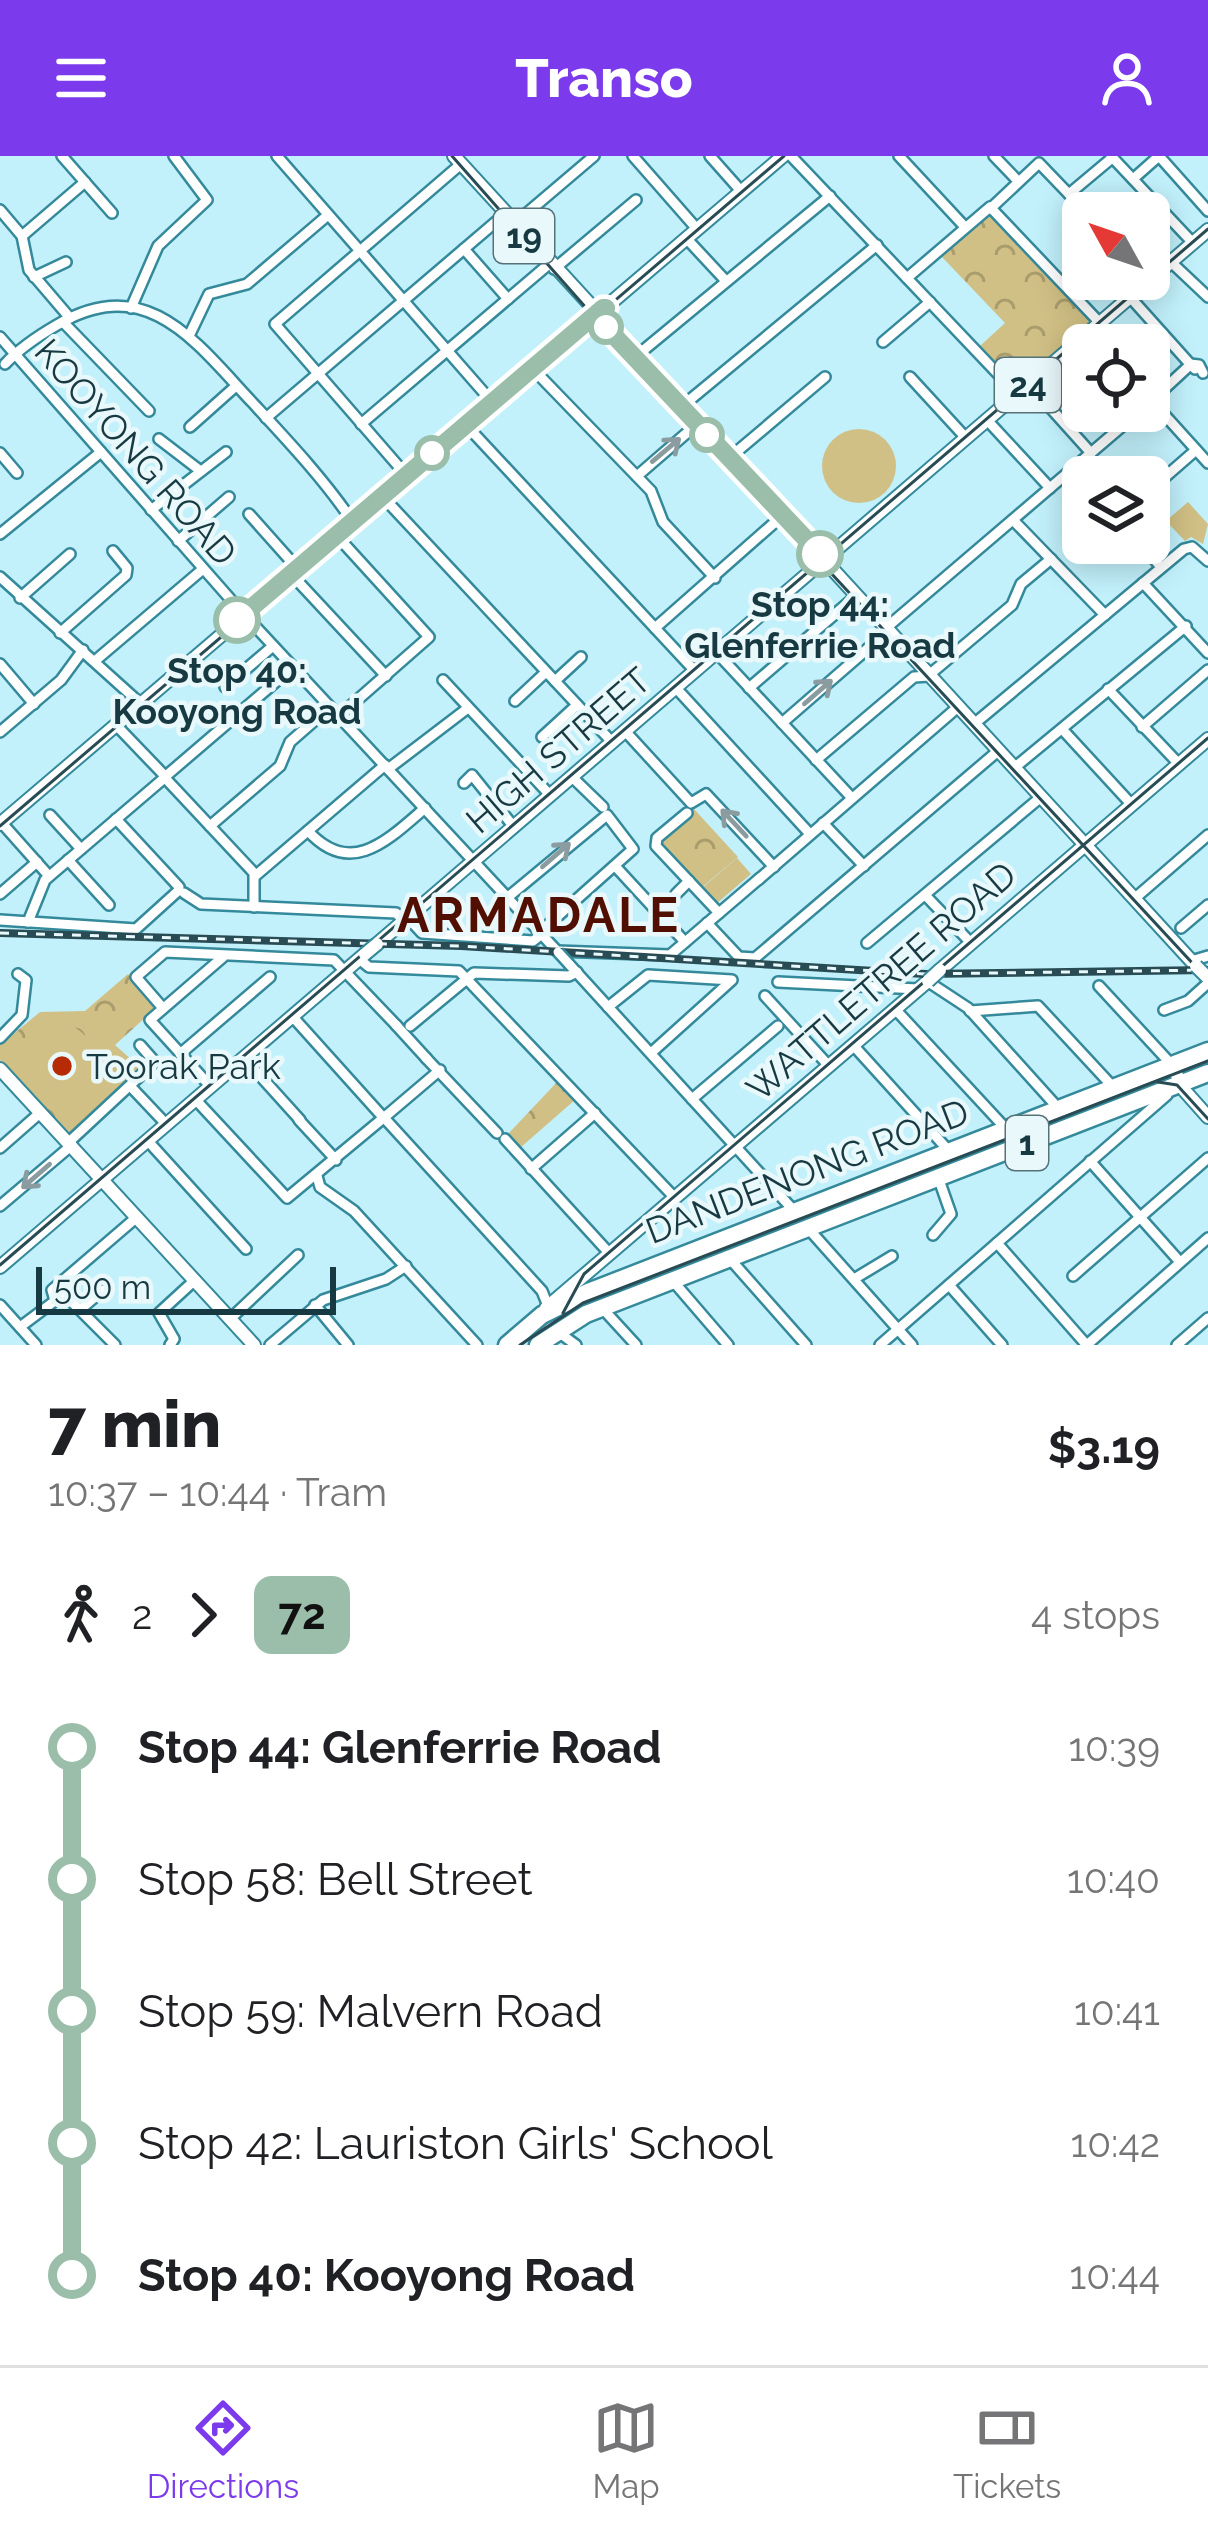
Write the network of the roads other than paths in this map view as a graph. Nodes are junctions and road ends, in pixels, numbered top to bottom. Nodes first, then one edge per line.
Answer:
1 (62, 156) edge
2 (174, 156) edge
3 (277, 156) edge
4 (594, 156) edge
5 (633, 156) edge
6 (710, 156) edge
7 (899, 156) edge
8 (994, 156) edge
9 (1159, 156) edge
10 (791, 157) edge
11 (1112, 157) edge
12 (457, 160) edge
13 (1133, 178) junction
14 (1017, 180) junction
15 (85, 182) junction
16 (741, 191) junction
17 (1067, 192) edge
18 (1071, 192) edge
19 (829, 194) junction
20 (636, 200) dead end
21 (0, 210) edge
22 (989, 211) junction
23 (1208, 211) edge
24 (112, 213) dead end
25 (328, 215) junction
26 (509, 219) junction
27 (965, 227) junction
28 (1208, 230) edge
29 (692, 234) junction
30 (22, 236) junction
31 (1193, 243) junction
32 (876, 244) junction
33 (464, 249) junction
34 (360, 250) junction
35 (66, 262) dead end
36 (1177, 262) junction
37 (1170, 266) edge
38 (551, 267) junction
39 (34, 277) junction
40 (907, 278) junction
41 (726, 281) junction
42 (1208, 297) edge
43 (508, 299) junction
44 (404, 300) junction
45 (1127, 300) edge
46 (1136, 300) edge
47 (931, 302) junction
48 (135, 308) junction
49 (595, 316) junction
50 (66, 320) junction
51 (1100, 323) joint
52 (189, 336) junction
53 (0, 338) edge
54 (883, 342) dead end
55 (447, 350) junction
56 (15, 356) junction
57 (1062, 356) edge
58 (638, 357) junction
59 (1197, 365) edge
60 (2, 366) edge
61 (538, 370) junction
62 (317, 374) junction
63 (825, 377) dead end
64 (910, 377) dead end
65 (1029, 384) junction
66 (236, 386) junction
67 (1170, 386) edge
68 (1017, 394) junction
69 (493, 403) junction
70 (685, 406) junction
71 (149, 411) dead end
72 (266, 418) junction
73 (987, 420) junction
74 (1170, 423) edge
75 (361, 424) junction
76 (466, 425) junction
77 (697, 425) junction
78 (190, 427) dead end
79 (1114, 432) edge
80 (966, 438) junction
81 (159, 439) dead end
82 (1196, 450) junction
83 (100, 452) junction
84 (226, 452) dead end
85 (0, 453) edge
86 (1091, 453) junction
87 (1088, 456) edge
88 (728, 459) junction
89 (1208, 463) edge
90 (198, 469) junction
91 (17, 473) dead end
92 (1170, 473) edge
93 (407, 476) junction
94 (637, 476) junction
95 (1062, 478) edge
96 (1050, 488) junction
97 (229, 497) dead end
98 (383, 497) junction
99 (151, 510) junction
100 (249, 514) dead end
101 (782, 516) junction
102 (352, 517) junction
103 (1017, 521) junction
104 (0, 534) edge
105 (338, 536) junction
106 (178, 541) junction
107 (113, 551) dead end
108 (70, 554) dead end
109 (1052, 559) junction
110 (824, 560) junction
111 (1208, 561) edge
112 (1157, 564) edge
113 (1161, 568) junction
114 (203, 569) junction
115 (295, 572) junction
116 (0, 577) edge
117 (715, 578) junction
118 (1143, 583) junction
119 (5, 592) edge
120 (856, 596) junction
121 (20, 598) junction
122 (1102, 614) junction
123 (244, 615) junction
124 (1183, 626) junction
125 (656, 629) junction
126 (887, 629) junction
127 (60, 633) junction
128 (273, 646) junction
129 (83, 650) junction
130 (717, 653) junction
131 (1208, 653) edge
132 (581, 657) dead end
133 (97, 660) junction
134 (916, 660) junction
135 (0, 664) edge
136 (292, 667) junction
137 (1208, 670) edge
138 (695, 671) junction
139 (386, 676) junction
140 (550, 676) junction
141 (930, 676) junction
142 (912, 678) junction
143 (442, 680) dead end
144 (225, 687) dead end
145 (676, 688) junction
146 (749, 688) junction
147 (1108, 689) junction
148 (515, 701) dead end
149 (34, 704) junction
150 (141, 704) junction
151 (577, 705) junction
152 (958, 707) junction
153 (468, 708) junction
154 (334, 712) junction
155 (782, 723) junction
156 (974, 724) junction
157 (116, 725) junction
158 (1142, 727) junction
159 (1062, 729) junction
160 (625, 731) junction
161 (0, 732) edge
162 (542, 737) dead end
163 (612, 742) junction
164 (1204, 750) edge
165 (998, 751) junction
166 (816, 760) junction
167 (1175, 762) junction
168 (387, 767) junction
169 (1014, 768) junction
170 (165, 777) junction
171 (572, 777) junction
172 (476, 786) dead end
173 (550, 795) junction
174 (1041, 797) junction
175 (848, 799) junction
176 (1132, 805) junction
177 (425, 808) junction
178 (689, 808) junction
179 (604, 811) junction
180 (50, 815) dead end
181 (116, 820) junction
182 (1, 822) edge
183 (824, 823) junction
184 (210, 826) junction
185 (514, 826) junction
186 (308, 831) junction
187 (810, 834) junction
188 (1208, 835) edge
189 (1085, 845) junction
190 (82, 849) junction
191 (68, 860) junction
192 (474, 861) junction
193 (37, 862) junction
194 (774, 865) junction
195 (615, 866) junction
196 (864, 866) junction
197 (49, 876) junction
198 (256, 876) junction
199 (689, 881) junction
200 (178, 892) junction
201 (0, 894) edge
202 (676, 894) dead end
203 (926, 896) junction
204 (508, 897) junction
205 (1134, 899) junction
206 (109, 905) dead end
207 (1208, 905) edge
208 (254, 907) junction
209 (713, 918) junction
210 (401, 919) junction
211 (0, 920) edge
212 (28, 922) junction
213 (1181, 928) dead end
214 (541, 933) junction
215 (685, 942) junction
216 (867, 943) dead end
217 (971, 944) junction
218 (224, 956) junction
219 (565, 958) junction
220 (1201, 960) edge
221 (355, 962) junction
222 (270, 976) dead end
223 (1208, 980) edge
224 (463, 981) junction
225 (778, 982) dead end
226 (924, 984) junction
227 (1100, 986) dead end
228 (21, 988) dead end
229 (765, 996) dead end
230 (162, 1007) junction
231 (608, 1007) junction
232 (895, 1009) junction
233 (1164, 1010) dead end
234 (970, 1011) junction
235 (292, 1016) junction
236 (778, 1026) dead end
237 (403, 1028) junction
238 (0, 1039) edge
239 (853, 1045) junction
240 (140, 1046) dead end
241 (1208, 1051) edge
242 (651, 1053) junction
243 (180, 1054) junction
244 (244, 1058) junction
245 (1172, 1065) junction
246 (829, 1066) junction
247 (0, 1069) edge
248 (440, 1070) junction
249 (1208, 1073) edge
250 (1180, 1084) junction
251 (210, 1086) junction
252 (132, 1088) junction
253 (1114, 1088) junction
254 (195, 1100) junction
255 (692, 1100) junction
256 (1146, 1104) junction
257 (1059, 1109) junction
258 (41, 1112) junction
259 (596, 1113) junction
260 (1208, 1117) edge
261 (384, 1118) junction
262 (166, 1124) junction
263 (1005, 1130) junction
264 (147, 1140) junction
265 (70, 1144) junction
266 (1021, 1145) junction
267 (735, 1147) junction
268 (0, 1148) edge
269 (949, 1151) junction
270 (1208, 1158) edge
271 (336, 1160) junction
272 (1090, 1161) junction
273 (531, 1169) junction
274 (317, 1176) junction
275 (938, 1177) junction
276 (103, 1178) junction
277 (301, 1190) junction
278 (331, 1194) junction
279 (675, 1198) junction
280 (0, 1206) edge
281 (794, 1211) junction
282 (138, 1216) junction
283 (1140, 1217) junction
284 (808, 1228) junction
285 (933, 1235) dead end
286 (1208, 1238) edge
287 (997, 1243) junction
288 (606, 1248) junction
289 (246, 1250) dead end
290 (892, 1256) dead end
291 (730, 1258) junction
292 (297, 1262) dead end
293 (1180, 1262) junction
294 (404, 1264) junction
295 (0, 1267) edge
296 (1072, 1276) dead end
297 (195, 1280) junction
298 (672, 1280) junction
299 (854, 1280) junction
300 (949, 1285) junction
301 (103, 1290) dead end
302 (542, 1291) junction
303 (570, 1295) junction
304 (54, 1297) junction
305 (0, 1305) edge
306 (548, 1306) junction
307 (313, 1307) junction
308 (82, 1308) junction
309 (603, 1308) junction
310 (1208, 1318) edge
311 (230, 1319) junction
312 (532, 1322) junction
313 (16, 1323) junction
314 (563, 1329) junction
315 (898, 1329) junction
316 (1087, 1342) edge
317 (36, 1345) edge
318 (115, 1345) edge
319 (170, 1345) edge
320 (254, 1345) edge
321 (270, 1345) edge
322 (348, 1345) edge
323 (478, 1345) edge
324 (506, 1345) edge
325 (538, 1345) edge
326 (576, 1345) edge
327 (636, 1345) edge
328 (728, 1345) edge
329 (806, 1345) edge
330 (880, 1345) edge
331 (912, 1345) edge
332 (1002, 1345) edge
333 (1177, 1345) edge

1 - 15 street
2 - 48 street
3 - 25 street
4 - 26 street
5 - 29 street
6 - 16 street
7 - 27 street
8 - 14 street
9 - 13 street
9 - 23 street
10 - 16 main road
10 - 19 street
11 - 13 street
11 - 18 street
12 - 26 main road, 19
12 - 34 street
13 - 31 street
14 - 17 street
14 - 22 street
15 - 24 street
15 - 30 street
16 - 29 main road
19 - 32 street
19 - 41 street
20 - 38 street
21 - 30 street
22 - 27 street
22 - 51 street
25 - 34 street
25 - 52 street
26 - 33 street
26 - 38 main road, 19
27 - 40 street
28 - 31 main road, HIGH STREET / 24
29 - 41 street
29 - 49 main road
30 - 39 street
31 - 36 main road, HIGH STREET / 24
32 - 40 street
32 - 70 street
33 - 43 street
33 - 44 street
34 - 44 street
34 - 62 street
35 - 39 street
36 - 37 main road, HIGH STREET / 24
36 - 42 street
38 - 43 street
38 - 49 main road, 19
39 - 50 street
40 - 47 street
41 - 58 street
43 - 55 street
44 - 55 street
44 - 62 street
45 - 51 main road, HIGH STREET / 24
46 - 59 street
47 - 54 street
47 - 68 street
48 - 50 street
48 - 52 street
49 - 58 main road, 19
49 - 61 main road
50 - 56 street
50 - 71 street
52 - 66 street
53 - 56 street, KOOYONG ROAD
55 - 69 street
55 - 75 street
56 - 60 street
56 - 83 street, KOOYONG ROAD
57 - 65 main road, HIGH STREET / 24
58 - 70 main road, 19
59 - 67 street
61 - 69 main road
61 - 94 street
62 - 72 street
62 - 75 street
63 - 88 street
64 - 80 street
65 - 68 main road, HIGH STREET / 24
65 - 86 street
66 - 72 street
66 - 78 street
68 - 73 main road, HIGH STREET / 24
69 - 76 main road
70 - 77 main road, 19
72 - 102 street
73 - 80 main road, HIGH STREET / 24
73 - 96 street
74 - 82 street
75 - 93 street
76 - 93 main road
76 - 125 street
77 - 88 main road, 19
94 -> 77 street
79 - 86 street
80 - 110 main road, HIGH STREET / 24
81 - 90 street
82 - 89 street
82 - 92 street
83 - 99 street, KOOYONG ROAD
83 - 104 street
84 - 90 street
85 - 91 street
86 - 87 street
88 - 101 main road, 19
90 - 99 street
93 - 98 main road
94 - 117 street
95 - 96 street
96 - 103 street
97 - 106 street
98 - 102 main road
98 - 140 street
99 - 106 street, KOOYONG ROAD
100 - 115 street
101 - 110 main road, 19
101 - 117 street
102 - 105 main road
103 - 109 street
103 - 126 street
105 - 115 main road
105 - 139 street
106 - 114 street, KOOYONG ROAD
107 - 127 street
108 - 121 street
109 - 122 street
109 - 141 street
110 - 120 main road, 19
110 - 130 main road, HIGH STREET / 24
111 - 113 street
112 - 113 street
113 - 118 street
114 - 123 street, KOOYONG ROAD
114 - 133 street
115 - 123 main road
115 - 139 street
116 - 119 street
117 - 125 street
118 - 122 street
118 - 124 street
119 - 121 street
120 - 126 main road, 19
120 - 146 street
121 - 127 street
122 - 156 street
123 - 128 street, KOOYONG ROAD
123 - 150 main road
124 - 131 street
124 - 147 street
125 - 138 street
126 - 134 main road, 19
155 -> 126 street
127 - 129 street
128 - 136 street, KOOYONG ROAD
128 - 144 street
129 - 133 street
129 - 149 street
130 - 138 main road, HIGH STREET / 24
130 - 146 street
132 - 140 street
133 - 150 street
134 - 141 main road, 19
134 - 142 street
135 - 149 street
136 - 154 street, KOOYONG ROAD
136 - 170 street
137 - 158 street
138 - 145 main road, HIGH STREET / 24
139 - 154 street
140 - 148 street
140 - 151 street
141 - 142 street
141 - 152 main road, 19
142 - 166 street
143 - 153 street
145 - 160 main road, HIGH STREET / 24
145 - 187 street
146 - 155 street
147 - 158 street
147 - 159 street
149 - 161 street
150 - 157 main road
151 - 162 street
151 - 163 street
152 - 156 main road, 19
152 - 175 street
153 - 168 street
153 - 173 street
154 - 168 street, KOOYONG ROAD
154 - 184 street
155 - 166 street
156 - 165 main road, 19
157 - 170 street
157 - 182 main road
158 - 167 street
159 - 169 street
159 - 176 street
160 - 163 main road, HIGH STREET / 24
160 - 178 street
163 - 171 main road, HIGH STREET / 24
164 - 167 main road, WATTLETREE ROAD
165 - 169 main road, 19
165 - 196 street
166 - 175 street
167 - 176 main road, WATTLETREE ROAD
168 - 177 street, KOOYONG ROAD
168 - 186 street
169 - 174 main road, 19
170 - 181 street
170 - 184 street
171 - 173 main road, HIGH STREET / 24
171 - 179 street
172 - 185 street
173 - 185 main road, HIGH STREET / 24
174 - 189 main road, 19
174 - 203 street
175 - 183 street
176 - 189 main road, WATTLETREE ROAD
177 - 186 street
177 - 192 street, KOOYONG ROAD
194 -> 178 street
178 - 199 street
179 - 195 street
204 -> 179 street
180 - 190 street
181 - 190 street
181 - 200 street
182 - 193 street
183 - 187 street
183 - 196 street
184 - 198 street
185 - 192 main road, HIGH STREET / 24
186 - 198 street
187 - 194 street
188 - 205 street
189 - 205 main road, 19
189 - 217 main road, WATTLETREE ROAD
190 - 191 street
191 - 197 street
191 - 206 street
192 - 204 street, KOOYONG ROAD
192 - 210 main road, HIGH STREET / 24
193 - 197 street
193 - 201 street
194 - 209 street
195 - 214 street
195 - 215 street
196 - 209 street
197 - 212 street
198 - 208 street
199 - 202 street
199 - 209 street
200 - 208 street
200 - 212 street
203 - 216 street
203 - 217 street
204 - 214 street, KOOYONG ROAD
205 - 220 main road, 19
207 - 213 street
208 - 210 street
209 - 215 street
210 - 214 street
210 - 221 main road, HIGH STREET / 24, bridge
211 - 212 street
214 - 219 street, KOOYONG ROAD
215 - 219 street
217 - 226 main road, WATTLETREE ROAD, bridge
218 - 221 street
218 - 230 street
218 - 230 street
219 - 224 street
219 - 231 street, KOOYONG ROAD
220 - 223 main road, 19, bridge
221 - 224 street
221 - 235 main road, HIGH STREET / 24
221 - 237 street
222 - 243 street
223 - 233 street
224 - 237 street
224 - 259 street
225 - 226 street
226 - 232 main road, WATTLETREE ROAD
226 - 234 street
227 - 245 street
228 - 238 street
229 - 246 street
230 - 243 street
231 - 242 street, KOOYONG ROAD
231 - 242 street
232 - 239 main road, WATTLETREE ROAD
232 - 263 street
234 - 253 street
234 - 257 street
235 - 244 main road, HIGH STREET / 24
235 - 261 street
236 - 255 street
237 - 248 street
239 - 246 main road, WATTLETREE ROAD
239 - 269 street
240 - 252 street
241 - 245 highway, DANDENONG ROAD / 1
242 - 255 street, KOOYONG ROAD
243 - 251 street
244 - 251 main road, HIGH STREET / 24
244 - 271 street
245 - 250 main road
245 - 253 highway, DANDENONG ROAD / 1
246 - 267 main road, WATTLETREE ROAD
247 - 258 main road
248 - 261 street
248 - 273 street
249 - 250 highway, DANDENONG ROAD / 1
250 - 256 highway, DANDENONG ROAD / 1
250 - 260 main road
251 - 254 main road, HIGH STREET / 24
252 - 262 street
252 - 265 street
253 - 257 highway, DANDENONG ROAD / 1
254 - 262 main road, HIGH STREET / 24
254 - 277 street
255 - 267 street, KOOYONG ROAD
256 - 266 highway, DANDENONG ROAD / 1
256 - 272 street
257 - 263 highway, DANDENONG ROAD / 1
258 - 265 main road
258 - 268 street
259 - 273 street
259 - 279 street
261 - 271 street
261 - 302 street
262 - 264 main road, HIGH STREET / 24
263 - 266 street
263 - 269 highway, DANDENONG ROAD / 1
264 - 276 main road, HIGH STREET / 24
264 - 289 street
265 - 276 main road
265 -> 280 street
266 - 275 highway, DANDENONG ROAD / 1
267 - 279 main road, WATTLETREE ROAD
267 - 281 street, KOOYONG ROAD
269 - 281 highway, DANDENONG ROAD / 1
270 - 283 street
271 - 274 street
272 - 283 street
272 - 287 street
273 - 288 street
274 - 277 street
274 - 278 street
275 - 284 highway, DANDENONG ROAD / 1
275 - 285 street
276 - 282 main road
276 - 295 main road, HIGH STREET / 24
277 - 278 street
278 - 294 street
279 - 288 main road, WATTLETREE ROAD
281 - 284 street, KOOYONG ROAD
281 - 303 highway, DANDENONG ROAD / 1
282 - 297 main road
282 - 304 street
283 - 293 street
283 - 296 street
284 - 291 highway, DANDENONG ROAD / 1
284 - 299 street, KOOYONG ROAD
286 - 293 street
287 - 300 street
287 - 316 street
288 - 303 main road, WATTLETREE ROAD
290 - 299 street
291 - 298 highway, DANDENONG ROAD / 1
291 - 329 street
292 - 311 street
293 - 316 street
294 - 307 street
294 - 323 street
297 - 311 main road
297 - 319 street
298 - 309 highway, DANDENONG ROAD / 1
298 - 328 street
299 - 315 street, KOOYONG ROAD
300 - 315 street
300 - 332 street
301 - 308 street
302 - 303 street
302 - 306 street
303 - 306 main road, WATTLETREE ROAD
303 - 312 highway, DANDENONG ROAD / 1
303 - 314 main road, WATTLETREE ROAD
304 - 308 street
304 - 313 street
305 - 313 street
306 - 312 main road, WATTLETREE ROAD
307 - 321 street
307 - 322 street
308 - 318 street
309 - 314 highway, DANDENONG ROAD / 1
309 - 327 street
310 - 333 street
311 - 320 main road
312 - 324 highway, DANDENONG ROAD / 1
313 - 317 street
314 - 325 highway, DANDENONG ROAD / 1
314 - 326 street
315 - 330 street
315 - 331 street, KOOYONG ROAD

